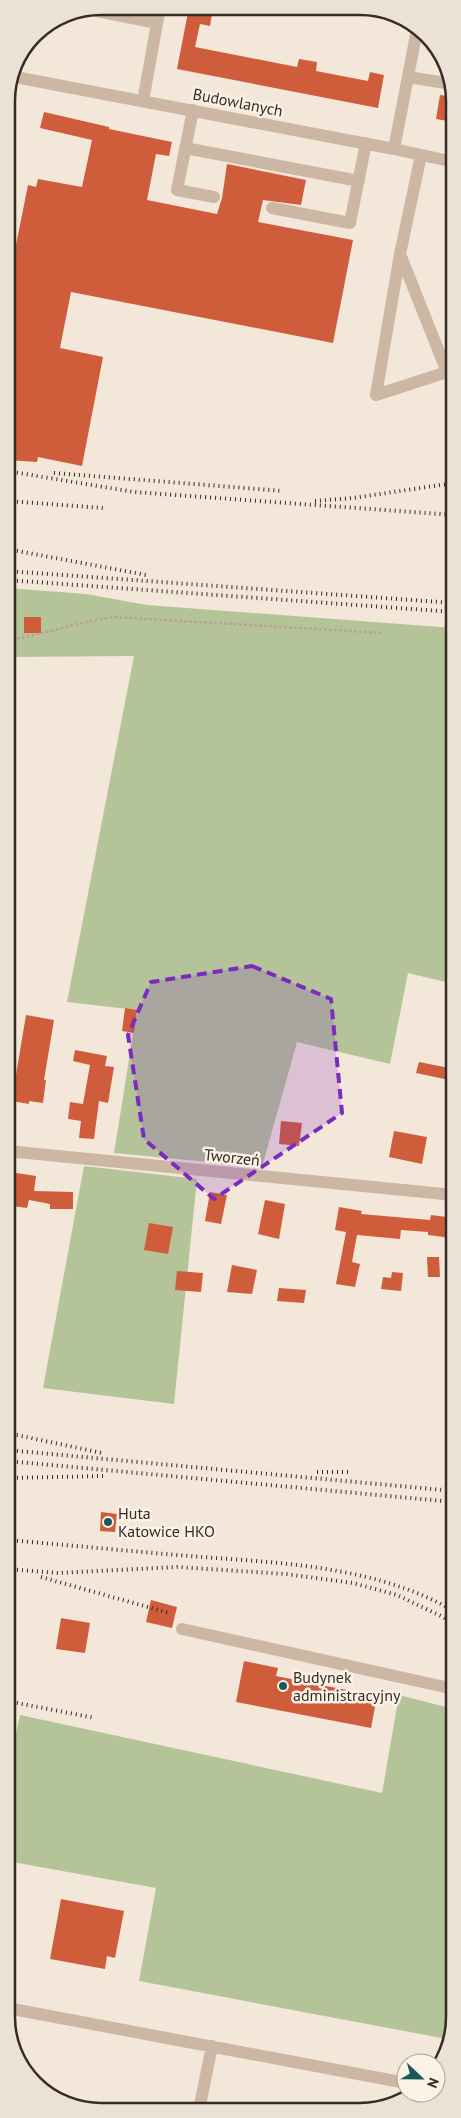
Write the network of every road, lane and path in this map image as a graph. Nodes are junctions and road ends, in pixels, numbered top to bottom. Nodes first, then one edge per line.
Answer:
1 (117, 15) edge
2 (158, 15) edge
3 (157, 23) junction
4 (416, 35) edge
5 (408, 76) junction
6 (19, 78) edge
7 (444, 82) edge
8 (143, 101) junction
9 (193, 110) junction
10 (366, 144) junction
11 (185, 148) junction
12 (394, 149) junction
13 (421, 155) junction
14 (446, 160) edge
15 (359, 181) junction
16 (214, 197) dead end
17 (272, 208) dead end
18 (400, 254) junction
19 (446, 359) edge
20 (446, 375) edge
21 (384, 633) dead end
22 (15, 639) edge
23 (15, 1152) edge
24 (446, 1194) edge
25 (182, 1629) dead end
26 (446, 1687) edge
27 (15, 2009) edge
28 (212, 2046) junction
29 (396, 2081) edge
30 (200, 2103) edge

1 - 3 street
2 - 3 street
3 - 8 street
4 - 5 street
5 - 7 street
5 - 12 street
6 - 8 street, Budowlanych
8 - 9 street, Budowlanych
9 - 10 street, Budowlanych
9 - 11 street
10 - 12 street, Budowlanych
10 - 15 street
11 - 15 street
11 - 16 street
12 - 13 street, Budowlanych
13 - 14 street, Budowlanych
13 - 18 street
15 - 17 street
18 - 19 street
18 - 20 street
21 - 22 path
23 - 24 street, Tworzeń
25 - 26 street
27 - 28 street
28 - 29 street
28 - 30 street

